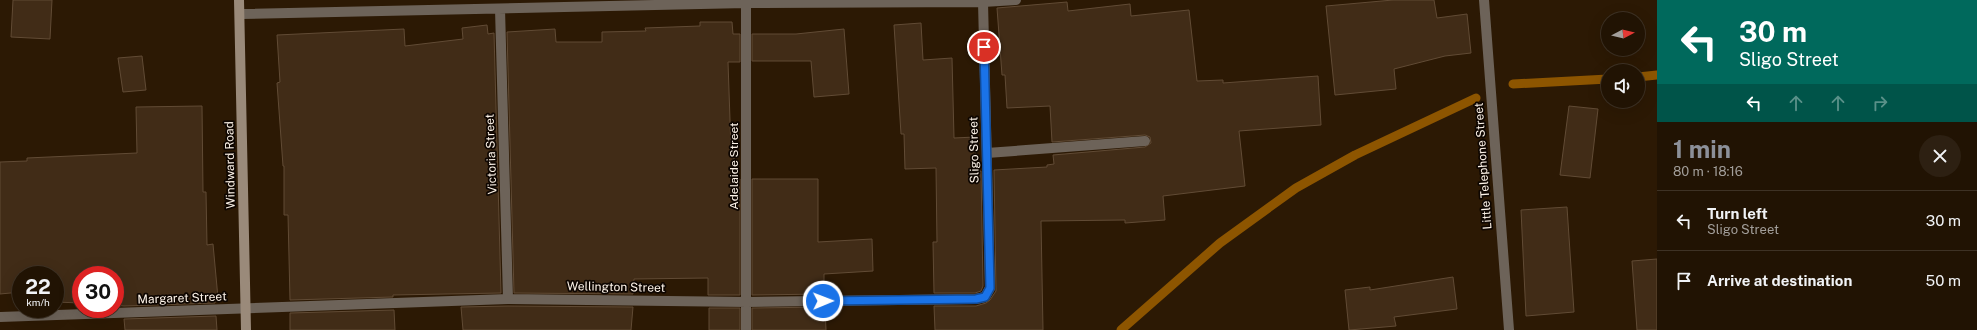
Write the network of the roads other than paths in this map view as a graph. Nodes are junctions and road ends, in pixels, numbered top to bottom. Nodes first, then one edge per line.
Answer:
1 (239, 0) edge
2 (1016, 0) edge
3 (1484, 0) edge
4 (983, 2) junction
5 (746, 3) junction
6 (500, 9) junction
7 (241, 14) junction
8 (1145, 141) dead end
9 (986, 153) junction
10 (985, 297) joint
11 (508, 298) junction
12 (747, 302) junction
13 (245, 309) junction
14 (0, 317) edge
15 (246, 330) edge
16 (746, 330) edge
17 (1509, 330) edge

1 - 7 main road, Windward Road
2 - 4 street
3 - 17 street, Little Telephone Street
4 - 5 street
4 - 9 street, Sligo Street
5 - 6 street
5 - 12 street, Adelaide Street
6 - 7 street
6 - 11 street, Victoria Street
7 - 13 main road, Windward Road
8 - 9 street
9 - 10 street, Sligo Street
10 - 12 street, Wellington Street
11 - 12 street, Wellington Street
11 - 13 street, Wellington Street
12 - 16 street, Adelaide Street
13 - 14 street, Margaret Street
13 - 15 main road, Windward Road

